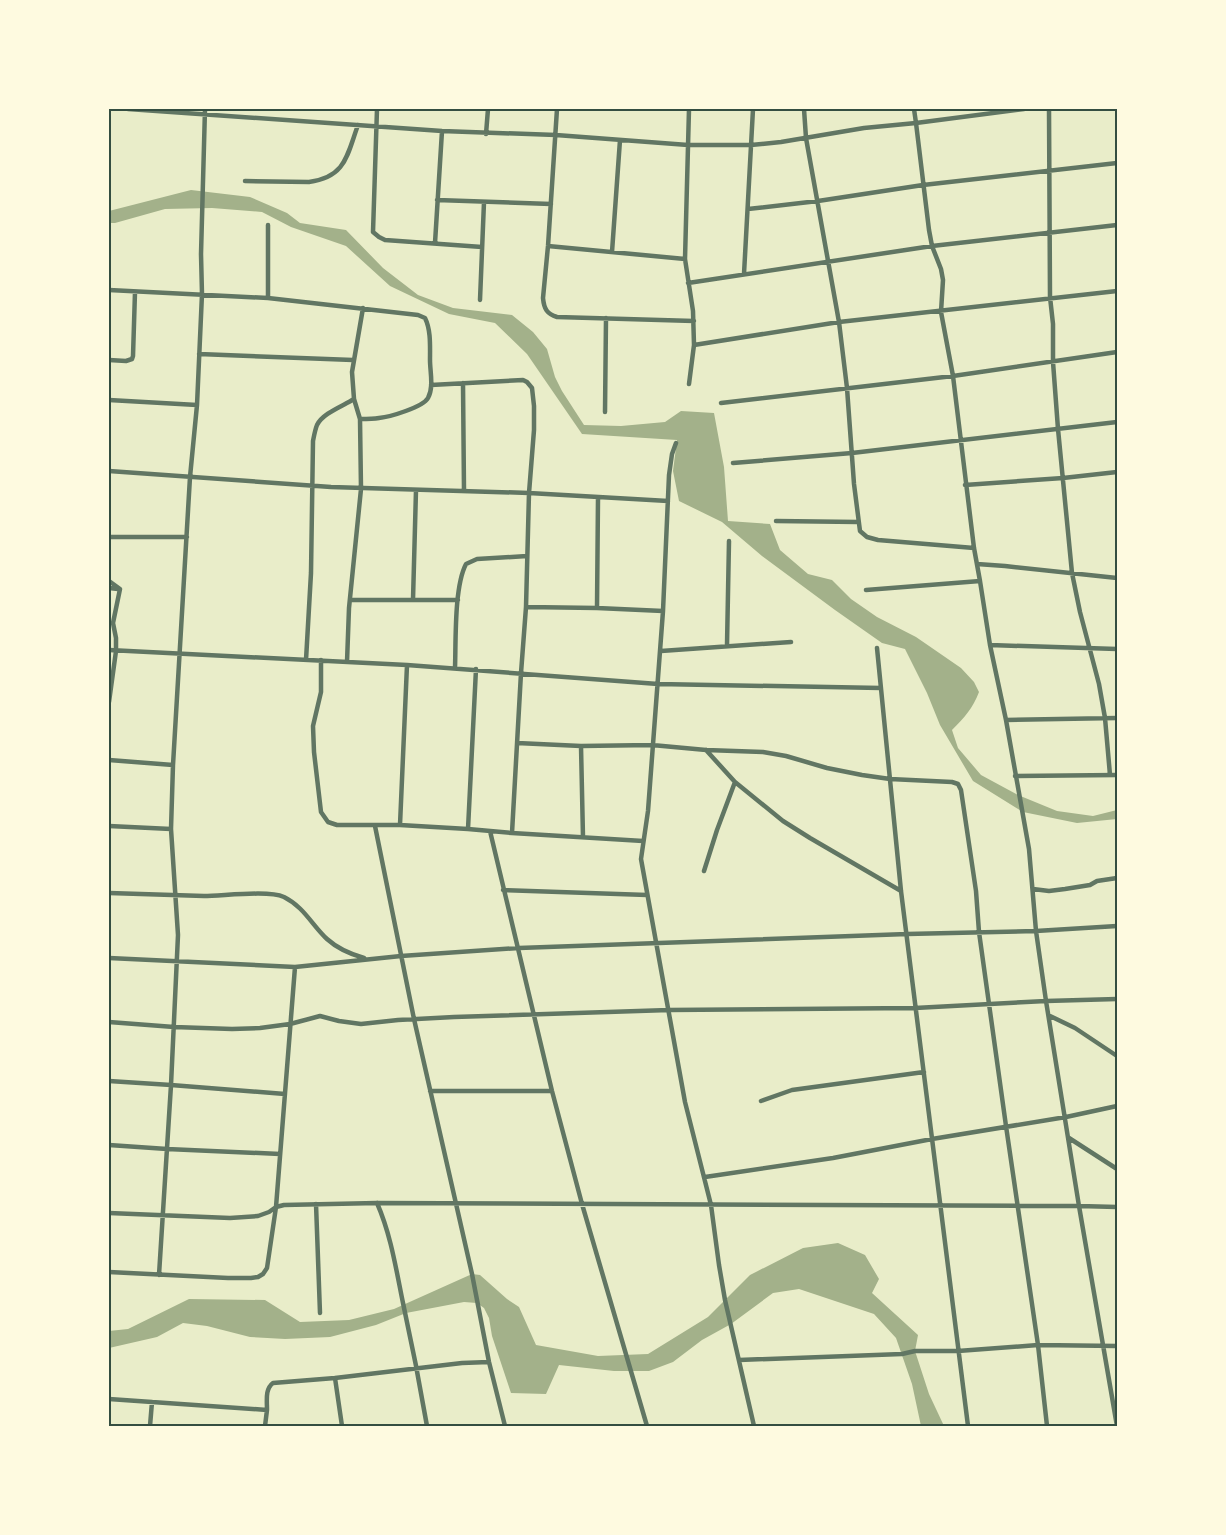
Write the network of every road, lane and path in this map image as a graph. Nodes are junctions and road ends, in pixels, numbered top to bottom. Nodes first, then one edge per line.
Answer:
1 (128, 109) edge
2 (377, 109) edge
3 (488, 109) edge
4 (557, 109) edge
5 (689, 109) edge
6 (753, 109) edge
7 (804, 109) edge
8 (914, 109) edge
9 (1024, 109) edge
10 (1049, 109) edge
11 (205, 111) edge
12 (916, 122) junction
13 (358, 125) junction
14 (377, 126) junction
15 (442, 131) junction
16 (486, 134) junction
17 (556, 135) junction
18 (806, 138) junction
19 (620, 140) junction
20 (688, 145) junction
21 (751, 145) junction
22 (1117, 163) edge
23 (1049, 171) junction
24 (245, 181) dead end
25 (923, 185) junction
26 (437, 200) junction
27 (818, 201) junction
28 (484, 202) junction
29 (551, 204) junction
30 (748, 209) junction
31 (268, 225) dead end
32 (1117, 225) edge
33 (1049, 232) junction
34 (435, 243) junction
35 (548, 246) junction
36 (932, 246) junction
37 (482, 247) junction
38 (612, 252) junction
39 (685, 259) junction
40 (829, 263) junction
41 (744, 274) junction
42 (688, 283) junction
43 (109, 290) edge
44 (1117, 290) edge
45 (135, 292) junction
46 (202, 294) junction
47 (1050, 297) junction
48 (268, 298) junction
49 (480, 300) dead end
50 (363, 308) junction
51 (941, 312) junction
52 (606, 318) junction
53 (694, 321) junction
54 (839, 322) junction
55 (694, 345) junction
56 (1117, 352) edge
57 (199, 354) junction
58 (109, 360) edge
59 (353, 360) junction
60 (1053, 362) junction
61 (953, 376) junction
62 (463, 383) junction
63 (689, 384) dead end
64 (431, 385) junction
65 (847, 388) junction
66 (354, 399) junction
67 (109, 400) edge
68 (721, 402) dead end
69 (197, 405) junction
70 (604, 412) dead end
71 (360, 419) junction
72 (1117, 422) edge
73 (1058, 429) junction
74 (960, 441) junction
75 (676, 443) dead end
76 (852, 453) junction
77 (733, 463) dead end
78 (109, 472) edge
79 (1117, 472) edge
80 (190, 477) junction
81 (1063, 478) junction
82 (966, 485) junction
83 (311, 486) junction
84 (360, 489) junction
85 (416, 490) junction
86 (464, 490) junction
87 (529, 493) junction
88 (598, 498) junction
89 (668, 502) junction
90 (776, 521) dead end
91 (858, 522) junction
92 (109, 537) edge
93 (187, 537) junction
94 (729, 541) dead end
95 (974, 548) junction
96 (527, 556) junction
97 (977, 564) junction
98 (1072, 573) junction
99 (1117, 578) edge
100 (109, 581) edge
101 (980, 581) junction
102 (109, 588) edge
103 (120, 589) junction
104 (866, 590) dead end
105 (350, 600) junction
106 (413, 600) junction
107 (458, 600) junction
108 (526, 607) junction
109 (597, 608) junction
110 (664, 611) junction
111 (791, 642) dead end
112 (727, 645) junction
113 (990, 645) junction
114 (877, 648) dead end
115 (1090, 649) junction
116 (1117, 649) edge
117 (109, 650) edge
118 (116, 651) junction
119 (660, 651) junction
120 (180, 654) junction
121 (306, 660) junction
122 (321, 660) junction
123 (347, 662) junction
124 (407, 665) junction
125 (455, 668) junction
126 (476, 669) junction
127 (521, 673) junction
128 (658, 684) junction
129 (881, 688) junction
130 (109, 702) edge
131 (1105, 718) junction
132 (1117, 718) edge
133 (1006, 720) junction
134 (518, 742) junction
135 (652, 745) junction
136 (582, 746) junction
137 (706, 750) junction
138 (109, 760) edge
139 (173, 765) junction
140 (1117, 775) edge
141 (1015, 776) junction
142 (1110, 776) junction
143 (890, 779) junction
144 (735, 782) junction
145 (400, 825) junction
146 (109, 826) edge
147 (375, 826) junction
148 (468, 828) junction
149 (171, 829) junction
150 (490, 831) junction
151 (512, 833) junction
152 (583, 837) junction
153 (644, 840) junction
154 (704, 871) dead end
155 (1117, 878) edge
156 (1033, 889) junction
157 (503, 890) junction
158 (901, 890) junction
159 (109, 893) edge
160 (176, 895) junction
161 (647, 895) junction
162 (1117, 926) edge
163 (1036, 931) junction
164 (979, 932) junction
165 (907, 934) junction
166 (656, 943) junction
167 (519, 948) junction
168 (401, 956) junction
169 (109, 958) edge
170 (367, 959) junction
171 (177, 962) junction
172 (295, 967) junction
173 (1117, 999) edge
174 (1046, 1001) junction
175 (989, 1004) junction
176 (915, 1008) junction
177 (669, 1010) junction
178 (534, 1015) junction
179 (1050, 1016) junction
180 (414, 1019) junction
181 (109, 1022) edge
182 (290, 1024) junction
183 (174, 1027) junction
184 (1117, 1056) edge
185 (924, 1072) junction
186 (109, 1081) edge
187 (171, 1084) junction
188 (430, 1091) junction
189 (552, 1091) junction
190 (285, 1094) junction
191 (762, 1101) dead end
192 (1117, 1106) edge
193 (1066, 1117) junction
194 (1006, 1126) junction
195 (1069, 1138) junction
196 (932, 1139) junction
197 (109, 1145) edge
198 (167, 1149) junction
199 (280, 1154) junction
200 (1117, 1170) edge
201 (705, 1177) junction
202 (377, 1203) junction
203 (455, 1203) junction
204 (316, 1204) junction
205 (582, 1204) junction
206 (711, 1204) junction
207 (940, 1206) junction
208 (1018, 1206) junction
209 (1080, 1206) junction
210 (276, 1207) junction
211 (1117, 1207) edge
212 (109, 1213) edge
213 (162, 1216) junction
214 (109, 1272) edge
215 (159, 1275) junction
216 (320, 1313) dead end
217 (1038, 1345) junction
218 (1103, 1346) junction
219 (1117, 1346) edge
220 (958, 1351) junction
221 (739, 1360) junction
222 (489, 1362) junction
223 (418, 1369) junction
224 (335, 1378) junction
225 (109, 1400) edge
226 (152, 1402) junction
227 (267, 1410) junction
228 (1116, 1414) edge
229 (150, 1426) edge
230 (265, 1426) edge
231 (342, 1426) edge
232 (427, 1426) edge
233 (505, 1426) edge
234 (647, 1426) edge
235 (754, 1426) edge
236 (968, 1426) edge
237 (1047, 1426) edge
238 (1117, 1426) edge

1 - 11 street
2 - 14 street
3 - 16 street
4 - 17 street
5 - 20 street
6 - 21 street
7 - 18 street
8 - 12 street
9 - 12 street
10 - 23 street
11 - 13 street
11 - 46 street
12 - 18 street
12 - 25 street
13 - 14 street
13 - 24 street
14 - 15 street
14 - 34 street
15 - 16 street
15 - 26 street
16 - 17 street
17 - 19 street
17 - 29 street
18 - 21 street
18 - 27 street
19 - 20 street
19 - 38 street
20 - 21 street
20 - 39 street
21 - 30 street
22 - 23 street
23 - 25 street
23 - 33 street
25 - 27 street
25 - 36 street
26 - 28 street
26 - 34 street
27 - 30 street
27 - 40 street
28 - 29 street
28 - 37 street
29 - 35 street
30 - 41 street
31 - 48 street
32 - 33 street
33 - 36 street
33 - 47 street
34 - 37 street
35 - 38 street
35 - 52 street
36 - 40 street
36 - 51 street
37 - 49 street
38 - 39 street
39 - 42 street
40 - 41 street
40 - 54 street
41 - 42 street
42 - 53 street
43 - 45 street
44 - 47 street
45 - 46 street
45 - 58 street
46 - 48 street
46 - 57 street
47 - 51 street
47 - 60 street
48 - 50 street
50 - 59 street
50 - 64 street
51 - 54 street
51 - 61 street
52 - 53 street
52 - 70 street
53 - 55 street
54 - 55 street
54 - 65 street
55 - 63 street
56 - 60 street
57 - 59 street
57 - 69 street
59 - 66 street
60 - 61 street
60 - 73 street
61 - 65 street
61 - 74 street
62 - 64 street
62 - 86 street
62 - 87 street
64 - 71 street
65 - 68 street
65 - 76 street
66 - 71 street
66 - 83 street
67 - 69 street
69 - 80 street
71 - 84 street
72 - 73 street
73 - 74 street
73 - 81 street
74 - 76 street
74 - 82 street
75 - 89 street
76 - 77 street
76 - 91 street
78 - 80 street
79 - 81 street
80 - 83 street
80 - 93 street
81 - 82 street
81 - 98 street
82 - 95 street
83 - 84 street
83 - 121 street
84 - 85 street
84 - 105 street
85 - 86 street
85 - 106 street
86 - 87 street
87 - 88 street
87 - 96 street
88 - 89 street
88 - 109 street
89 - 110 street
90 - 91 street
91 - 95 street
92 - 93 street
93 - 120 street
94 - 112 street
95 - 97 street
96 - 107 street
96 - 108 street
97 - 98 street
97 - 101 street
98 - 99 street
98 - 115 street
100 - 103 street
101 - 104 street
101 - 113 street
102 - 103 street
103 - 118 street
105 - 106 street
105 - 123 street
106 - 107 street
107 - 125 street
108 - 109 street
108 - 127 street
109 - 110 street
110 - 119 street
111 - 112 street
112 - 119 street
113 - 115 street
113 - 133 street
114 - 129 street
115 - 116 street
115 - 131 street
117 - 118 street
118 - 120 street
118 - 130 street
119 - 128 street
120 - 121 street
120 - 139 street
121 - 122 street
122 - 123 street
122 - 147 street
123 - 124 street
124 - 125 street
124 - 145 street
125 - 126 street
126 - 127 street
126 - 148 street
127 - 128 street
127 - 134 street
128 - 129 street
128 - 135 street
129 - 143 street
131 - 132 street
131 - 133 street
131 - 142 street
133 - 141 street
134 - 136 street
134 - 151 street
135 - 136 street
135 - 137 street
135 - 153 street
136 - 152 street
137 - 143 street
137 - 144 street
138 - 139 street
139 - 149 street
140 - 142 street
141 - 142 street
141 - 156 street
143 - 158 street
143 - 164 street
144 - 154 street
144 - 158 street
145 - 147 street
145 - 148 street
146 - 149 street
147 - 168 street
148 - 150 street
149 - 160 street
150 - 151 street
150 - 157 street
151 - 152 street
152 - 153 street
153 - 161 street
155 - 156 street
156 - 163 street
157 - 161 street
157 - 167 street
158 - 165 street
159 - 160 street
160 - 170 street
160 - 171 street
161 - 166 street
162 - 163 street
163 - 164 street
163 - 174 street
164 - 165 street
164 - 175 street
165 - 166 street
165 - 176 street
166 - 167 street
166 - 177 street
167 - 168 street
167 - 178 street
168 - 170 street
168 - 180 street
169 - 171 street
170 - 172 street
171 - 172 street
171 - 183 street
172 - 182 street
173 - 174 street
174 - 175 street
174 - 179 street
175 - 176 street
175 - 194 street
176 - 177 street
176 - 185 street
177 - 178 street
177 - 201 street
178 - 180 street
178 - 189 street
179 - 184 street
179 - 193 street
180 - 182 street
180 - 188 street
181 - 183 street
182 - 183 street
182 - 190 street
183 - 187 street
185 - 191 street
185 - 196 street
186 - 187 street
187 - 190 street
187 - 198 street
188 - 189 street
188 - 203 street
189 - 205 street
190 - 199 street
192 - 193 street
193 - 194 street
193 - 195 street
194 - 196 street
194 - 208 street
195 - 200 street
195 - 209 street
196 - 201 street
196 - 207 street
197 - 198 street
198 - 199 street
198 - 213 street
199 - 210 street
201 - 206 street
202 - 203 street
202 - 204 street
202 - 223 street
203 - 205 street
203 - 222 street
204 - 210 street
204 - 216 street
205 - 206 street
205 - 234 street
206 - 207 street
206 - 221 street
207 - 208 street
207 - 220 street
208 - 209 street
208 - 217 street
209 - 211 street
209 - 218 street
210 - 213 street
210 - 215 street
212 - 213 street
213 - 215 street
214 - 215 street
217 - 218 street
217 - 220 street
217 - 237 street
218 - 219 street
218 - 228 street
220 - 221 street
220 - 236 street
221 - 235 street
222 - 223 street
222 - 233 street
223 - 224 street
223 - 232 street
224 - 227 street
224 - 231 street
225 - 226 street
226 - 227 street
226 - 229 street
227 - 230 street
228 - 238 street

